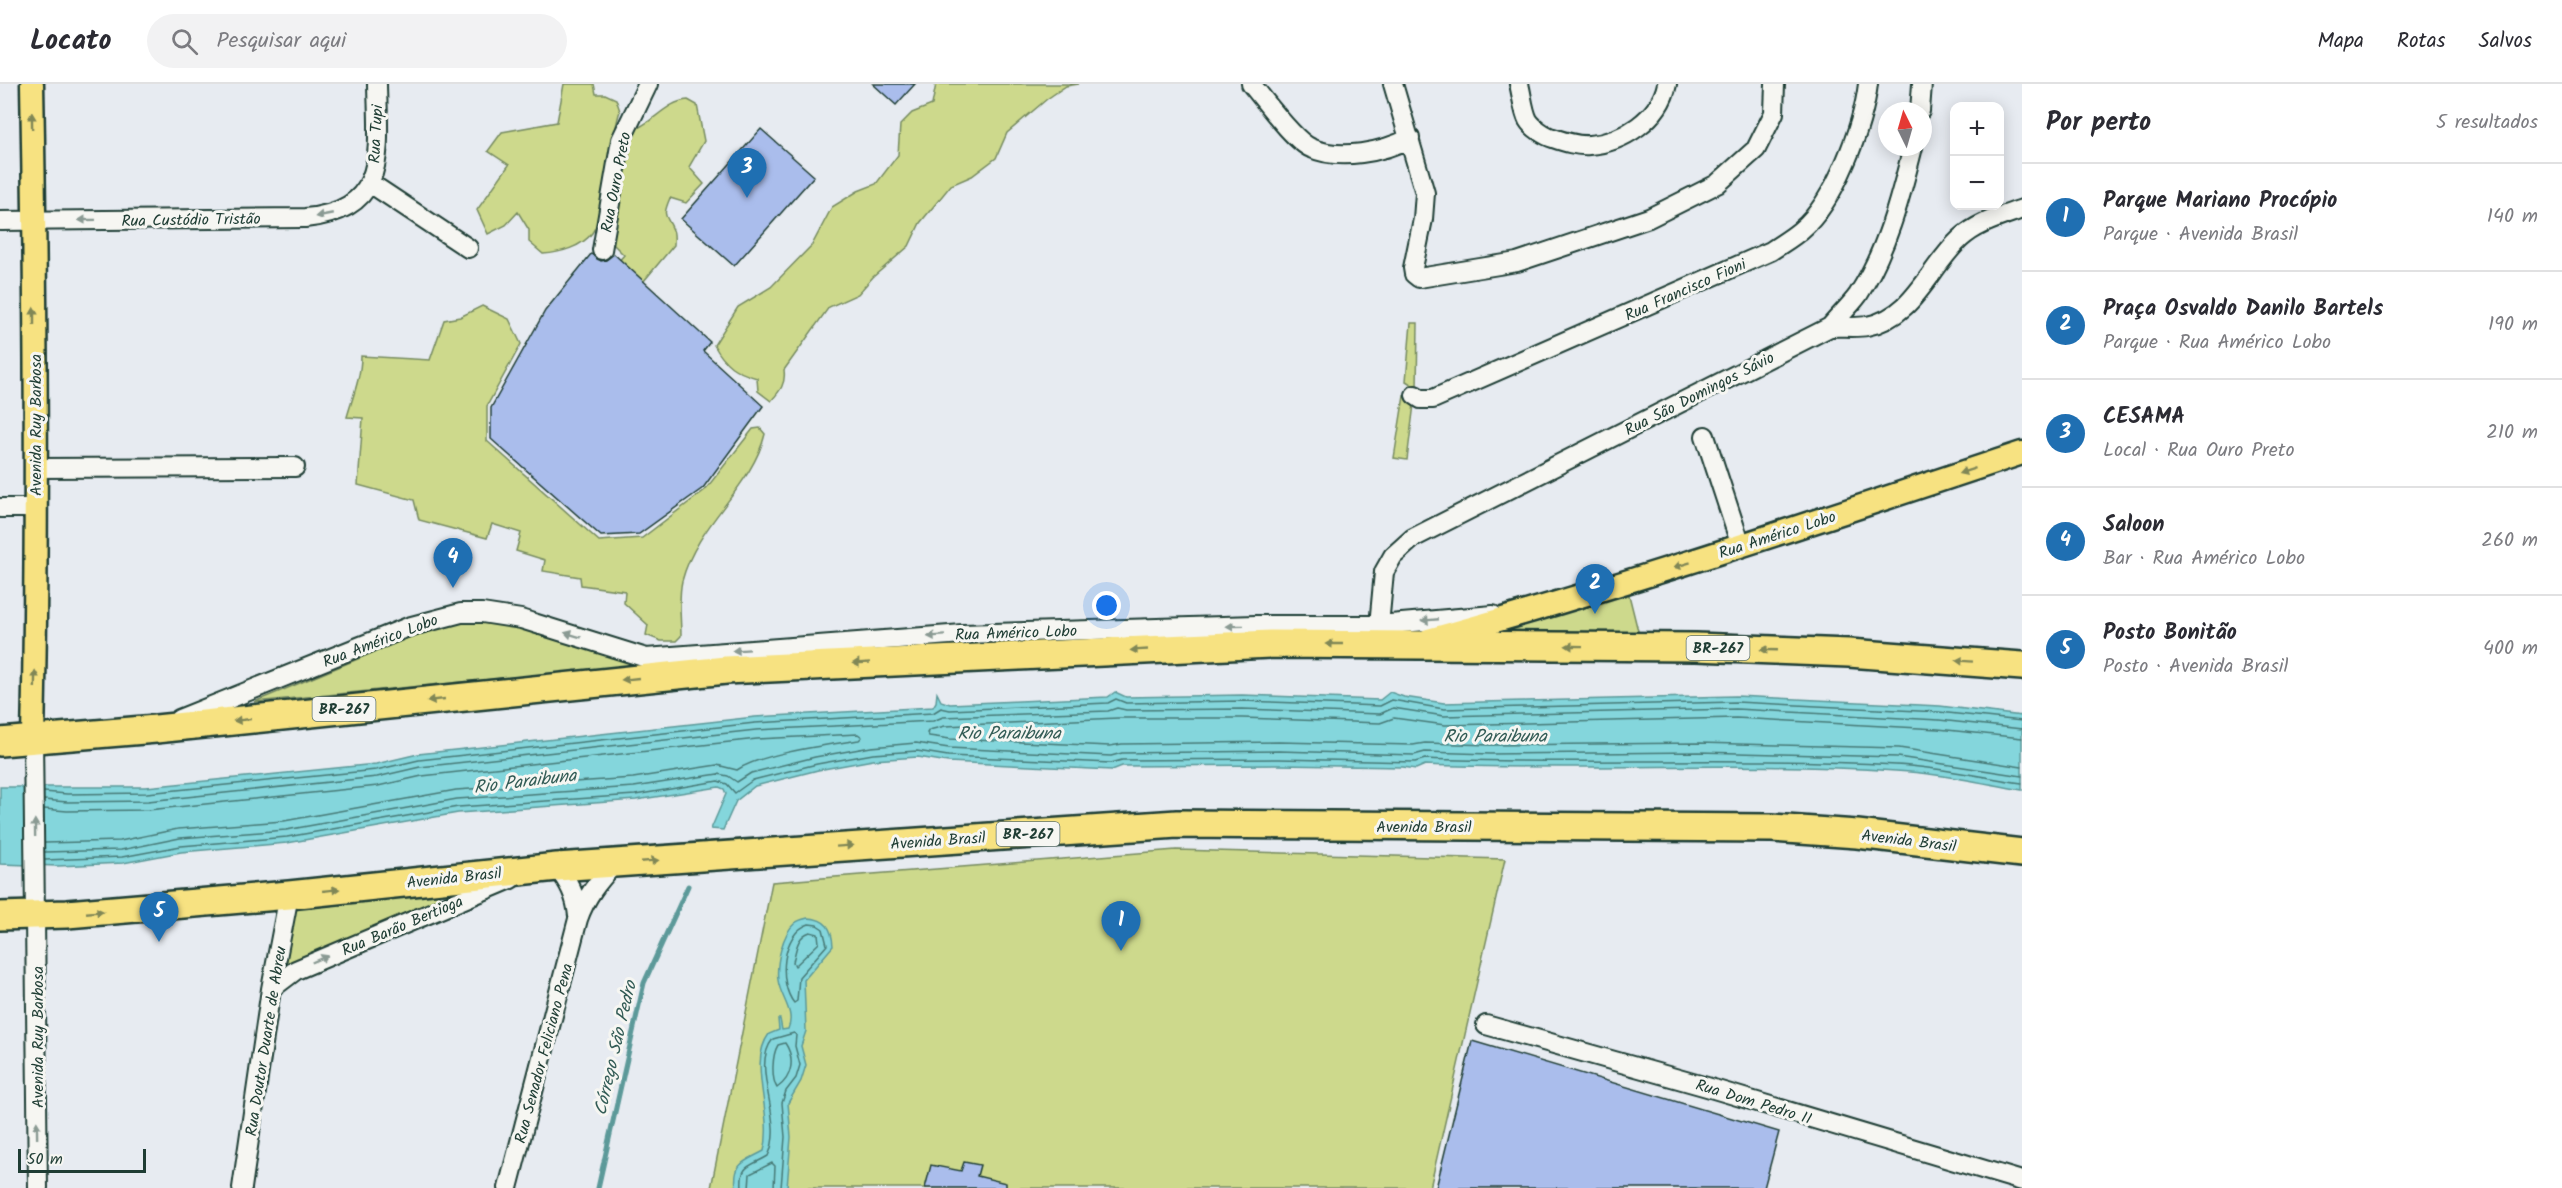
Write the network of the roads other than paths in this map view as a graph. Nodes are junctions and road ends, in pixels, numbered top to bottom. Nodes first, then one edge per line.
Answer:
1 (32, 84) edge
2 (377, 84) edge
3 (648, 84) edge
4 (1251, 84) edge
5 (1393, 84) edge
6 (1519, 84) edge
7 (1667, 84) edge
8 (1775, 84) edge
9 (1868, 84) edge
10 (1923, 85) edge
11 (1921, 102) edge
12 (1410, 138) junction
13 (1911, 156) edge
14 (370, 183) junction
15 (2022, 209) edge
16 (0, 221) edge
17 (34, 221) junction
18 (468, 248) dead end
19 (602, 250) dead end
20 (1830, 327) junction
21 (1415, 395) dead end
22 (1705, 436) dead end
23 (2022, 453) edge
24 (295, 467) dead end
25 (35, 468) junction
26 (0, 508) edge
27 (35, 508) junction
28 (1741, 546) junction
29 (1530, 612) junction
30 (1378, 634) junction
31 (1414, 644) junction
32 (646, 658) junction
33 (2022, 666) edge
34 (688, 673) junction
35 (156, 729) junction
36 (33, 737) junction
37 (0, 741) edge
38 (2022, 853) edge
39 (614, 864) junction
40 (547, 868) junction
41 (289, 895) junction
42 (36, 914) junction
43 (0, 916) edge
44 (578, 919) junction
45 (271, 989) junction
46 (1486, 1025) dead end
47 (2022, 1181) edge
48 (38, 1188) edge
49 (242, 1188) edge
50 (508, 1188) edge

17 -> 1 main road, Avenida Ruy Barbosa
2 - 14 street, Rua Tupi
3 - 19 street, Rua Ouro Preto
4 - 12 street
5 - 12 street
6 - 7 street
8 - 12 street
9 - 21 street, Rua Francisco Fioni
10 - 11 street
13 - 20 street, Rua São Domingos Sávio
14 -> 17 street, Rua Custódio Tristão
14 - 18 street
15 - 20 street
16 - 17 street, Rua Custódio Tristão
25 -> 17 main road, Avenida Ruy Barbosa
20 - 30 street, Rua São Domingos Sávio
22 - 28 street
23 -> 28 main road, Rua Américo Lobo
24 - 25 street
25 - 27 main road, Avenida Ruy Barbosa
26 - 27 street
36 -> 27 main road, Avenida Ruy Barbosa
28 -> 29 main road, Rua Américo Lobo
29 -> 30 street, Rua Américo Lobo
29 - 31 main road, Rua Américo Lobo
30 - 31 highway, BR-267
30 -> 32 street, Rua Américo Lobo
30 -> 34 highway, BR-267
33 -> 31 highway, BR-267
32 - 34 street, Rua Américo Lobo
32 -> 35 street, Rua Américo Lobo
34 -> 35 highway, BR-267
35 - 36 highway, BR-267
36 - 37 highway, BR-267
42 -> 36 street, Avenida Ruy Barbosa
39 -> 38 highway, Avenida Brasil / BR-267
39 - 40 highway, Avenida Brasil / BR-267
39 - 44 street, Rua Senador Feliciano Pena
41 -> 40 highway, Avenida Brasil / BR-267
40 - 44 street, Rua Senador Feliciano Pena
45 -> 40 street, Rua Barão Bertioga
42 -> 41 highway, Avenida Brasil / BR-267
41 - 45 street, Rua Doutor Duarte de Abreu
42 - 43 highway, Avenida Brasil / BR-267
48 -> 42 street, Avenida Ruy Barbosa
44 - 50 street, Rua Senador Feliciano Pena
45 - 49 street, Rua Doutor Duarte de Abreu
46 - 47 street, Rua Dom Pedro II

